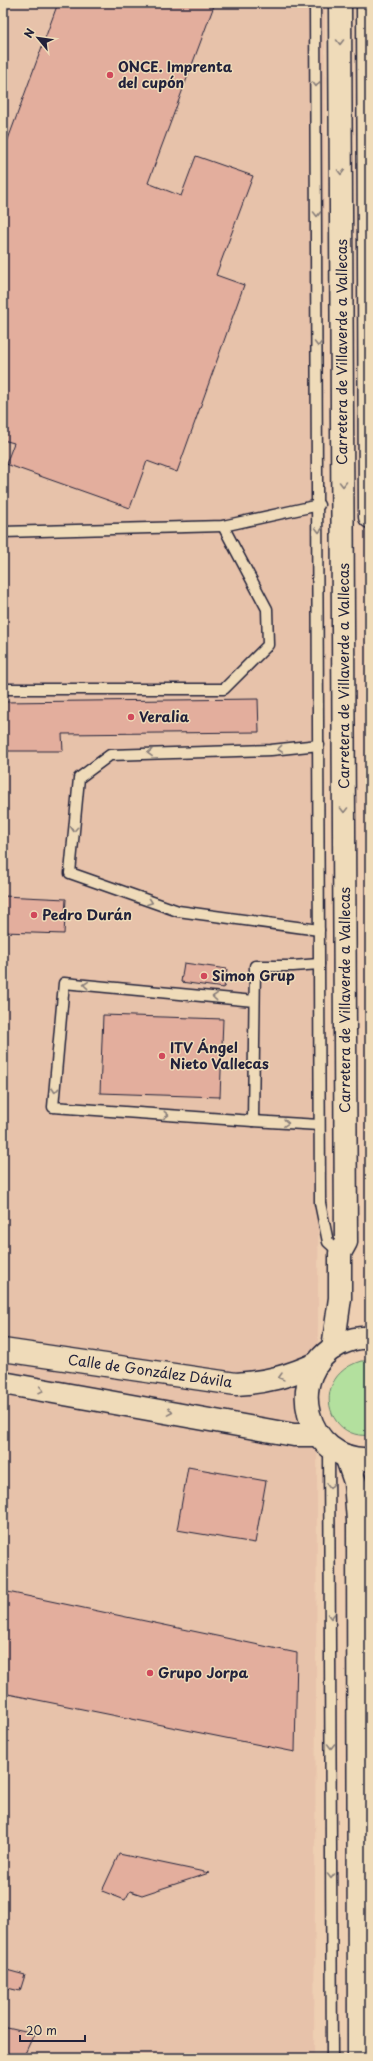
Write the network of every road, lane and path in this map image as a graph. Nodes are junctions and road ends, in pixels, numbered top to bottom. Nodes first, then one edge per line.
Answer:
1 (315, 3) edge
2 (340, 3) edge
3 (368, 3) edge
4 (319, 505) junction
5 (370, 517) edge
6 (223, 526) junction
7 (3, 532) edge
8 (3, 689) edge
9 (319, 745) junction
10 (319, 930) junction
11 (319, 964) junction
12 (254, 1001) junction
13 (253, 1121) junction
14 (319, 1125) junction
15 (340, 1253) junction
16 (370, 1338) edge
17 (333, 1348) junction
18 (3, 1350) edge
19 (318, 1363) junction
20 (3, 1383) edge
21 (331, 1446) junction
22 (370, 1459) edge
23 (332, 2058) edge
24 (359, 2058) edge

1 -> 4 lane
2 -> 15 main road, Carretera de Villaverde a Vallecas
3 - 5 main road, Carretera de Villaverde a Vallecas
4 - 6 lane
4 -> 9 lane
6 - 7 lane
6 - 8 lane
9 - 10 lane
9 -> 10 lane
10 - 11 lane
11 - 12 lane
11 - 14 lane
12 - 13 lane
12 -> 13 lane
13 -> 14 lane
14 - 15 lane
15 - 17 main road, Carretera de Villaverde a Vallecas
16 - 17 main road
17 - 19 main road
19 -> 18 main road, Calle de González Dávila
19 - 21 main road
20 -> 21 main road
21 - 22 main road
21 -> 23 lane
21 - 24 main road

